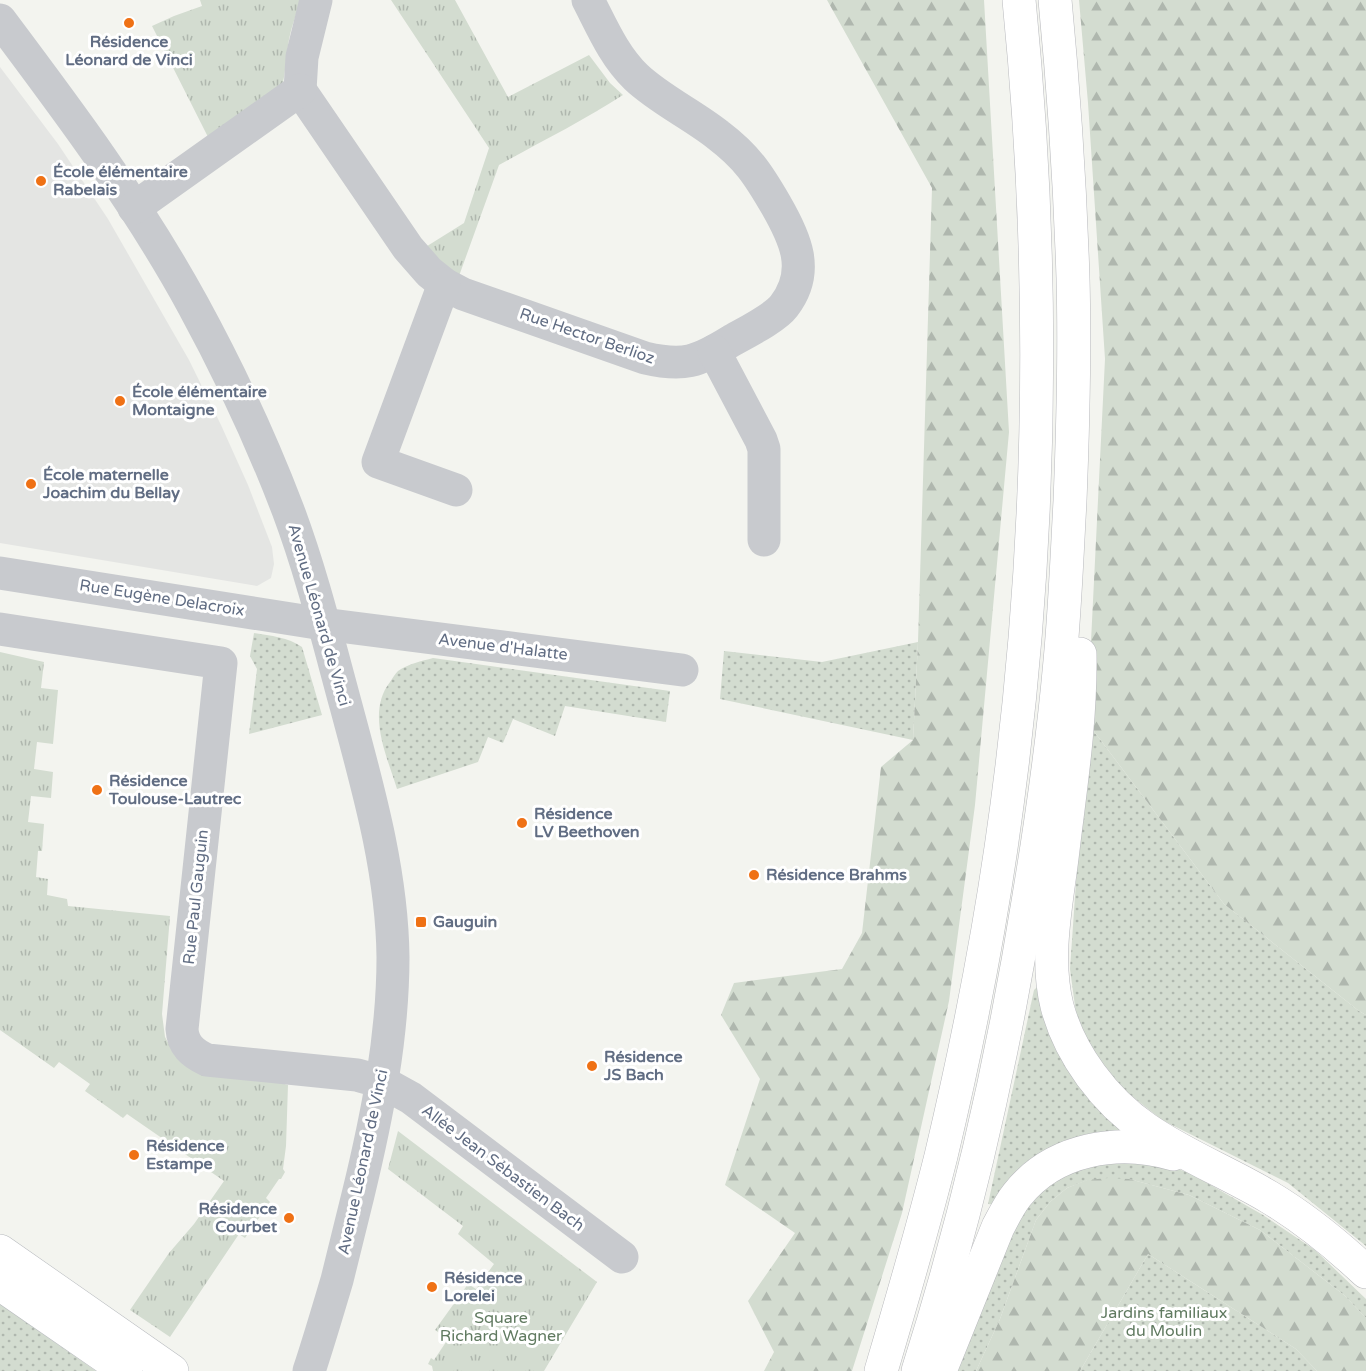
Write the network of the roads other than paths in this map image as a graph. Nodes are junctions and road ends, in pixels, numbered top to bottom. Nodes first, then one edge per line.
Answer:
1 (316, 0) edge
2 (588, 0) edge
3 (1019, 0) edge
4 (1055, 0) edge
5 (0, 20) edge
6 (300, 90) junction
7 (134, 208) junction
8 (444, 284) junction
9 (714, 351) junction
10 (1071, 476) junction
11 (456, 490) dead end
12 (764, 540) dead end
13 (0, 573) edge
14 (323, 624) junction
15 (0, 629) edge
16 (682, 670) dead end
17 (382, 1082) junction
18 (1202, 1163) junction
19 (0, 1251) edge
20 (622, 1257) dead end
21 (1366, 1272) edge
22 (336, 1281) junction
23 (0, 1284) edge
24 (126, 1371) edge
25 (172, 1371) edge
26 (309, 1371) edge
27 (321, 1371) edge
28 (881, 1371) edge
29 (918, 1371) edge
30 (940, 1371) edge

1 - 6 street
2 - 9 street, Rue Hector Berlioz
3 - 28 main road
4 - 10 main road
5 - 7 street, Avenue Léonard de Vinci
6 - 7 street
6 - 8 street, Rue Hector Berlioz
7 - 14 street, Avenue Léonard de Vinci
8 - 9 street, Rue Hector Berlioz
8 - 11 street
9 - 12 street
10 - 18 main road
10 - 29 main road
13 - 14 street, Rue Eugène Delacroix
14 - 16 street, Avenue d'Halatte
14 - 17 street, Avenue Léonard de Vinci
15 - 17 street, Rue Paul Gauguin
17 - 20 street, Allée Jean Sébastien Bach
17 - 22 street, Avenue Léonard de Vinci
18 - 21 main road
18 - 30 main road
19 - 25 main road
22 - 26 street, Avenue Léonard de Vinci
22 - 27 street, Avenue Léonard de Vinci
23 - 24 main road

